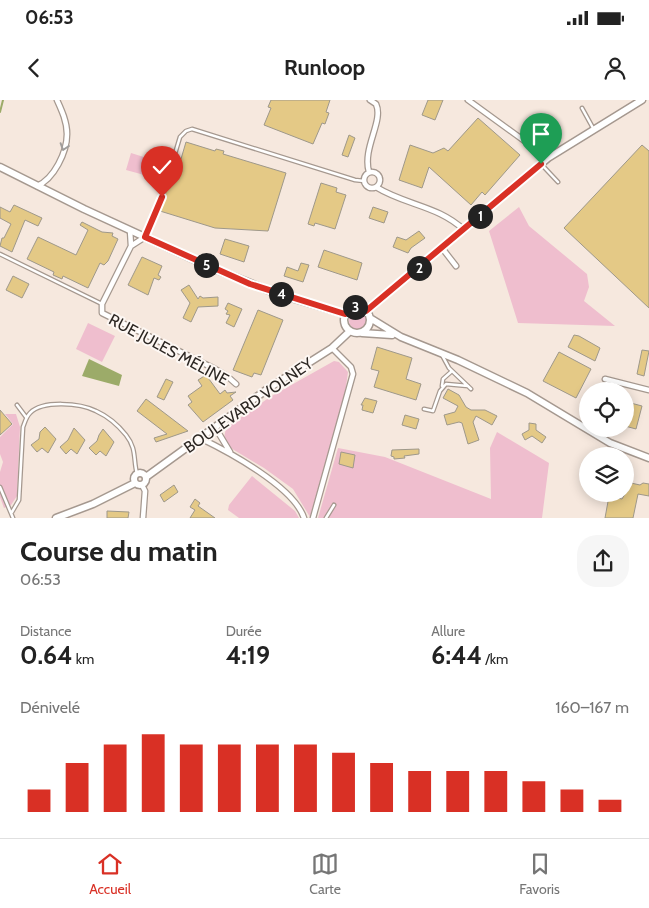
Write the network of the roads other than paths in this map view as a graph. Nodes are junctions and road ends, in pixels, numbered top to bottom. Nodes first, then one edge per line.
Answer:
1 (57, 100) edge
2 (370, 100) edge
3 (468, 100) edge
4 (642, 100) edge
5 (582, 108) dead end
6 (594, 130) junction
7 (548, 158) junction
8 (541, 164) junction
9 (0, 169) edge
10 (369, 172) junction
11 (364, 181) junction
12 (558, 182) dead end
13 (37, 186) junction
14 (376, 188) junction
15 (130, 230) junction
16 (464, 230) junction
17 (145, 237) junction
18 (131, 246) junction
19 (442, 248) junction
20 (0, 254) edge
21 (456, 266) dead end
22 (102, 304) junction
23 (366, 311) junction
24 (345, 314) junction
25 (370, 318) junction
26 (349, 332) junction
27 (362, 333) junction
28 (401, 336) junction
29 (332, 348) junction
30 (441, 353) junction
31 (452, 371) junction
32 (605, 379) dead end
33 (236, 384) dead end
34 (468, 386) junction
35 (442, 388) junction
36 (471, 389) dead end
37 (649, 390) edge
38 (17, 405) dead end
39 (424, 409) dead end
40 (26, 417) junction
41 (215, 427) junction
42 (200, 438) junction
43 (231, 453) junction
44 (649, 458) edge
45 (137, 474) junction
46 (146, 477) junction
47 (135, 483) junction
48 (142, 485) junction
49 (0, 487) edge
50 (334, 505) dead end
51 (12, 512) junction
52 (13, 518) edge
53 (56, 518) edge
54 (143, 518) edge
55 (304, 518) edge
56 (313, 518) edge
57 (326, 518) edge

1 -> 13 street
2 - 10 street
3 - 7 street
4 - 6 main road
5 - 6 lane
6 - 7 main road
7 - 8 main road
8 - 12 lane
8 - 16 main road
9 - 13 main road
10 - 11 street
10 - 14 street
11 - 14 street
11 - 17 lane
13 - 15 main road
14 - 16 street
15 - 17 main road
15 - 18 street
16 - 19 main road
17 - 18 street
17 - 24 main road
18 - 22 street, RUE JULES MÉLINE
19 - 21 street
19 - 23 main road
20 - 22 lane
22 - 33 street, RUE JULES MÉLINE
23 - 24 main road
23 - 25 main road
24 - 26 main road
25 - 27 main road
25 - 28 main road
26 - 27 main road
26 - 29 main road, BOULEVARD VOLNEY
27 - 28 main road
28 - 30 main road
29 - 41 main road, BOULEVARD VOLNEY
29 - 56 street
30 - 31 lane
30 - 44 main road
31 - 34 lane
31 - 35 lane
32 - 37 street
34 - 35 lane
34 - 36 lane
35 - 39 lane
38 - 40 lane
40 - 45 lane
40 - 51 lane
41 - 42 main road, BOULEVARD VOLNEY
41 - 43 street
42 - 43 street
42 - 46 main road, BOULEVARD VOLNEY
43 - 55 street
45 - 46 main road
45 - 47 main road
46 - 48 main road, BOULEVARD VOLNEY
47 - 48 main road
47 - 53 main road
48 - 54 street
49 - 51 lane
50 - 57 lane
51 - 52 lane

